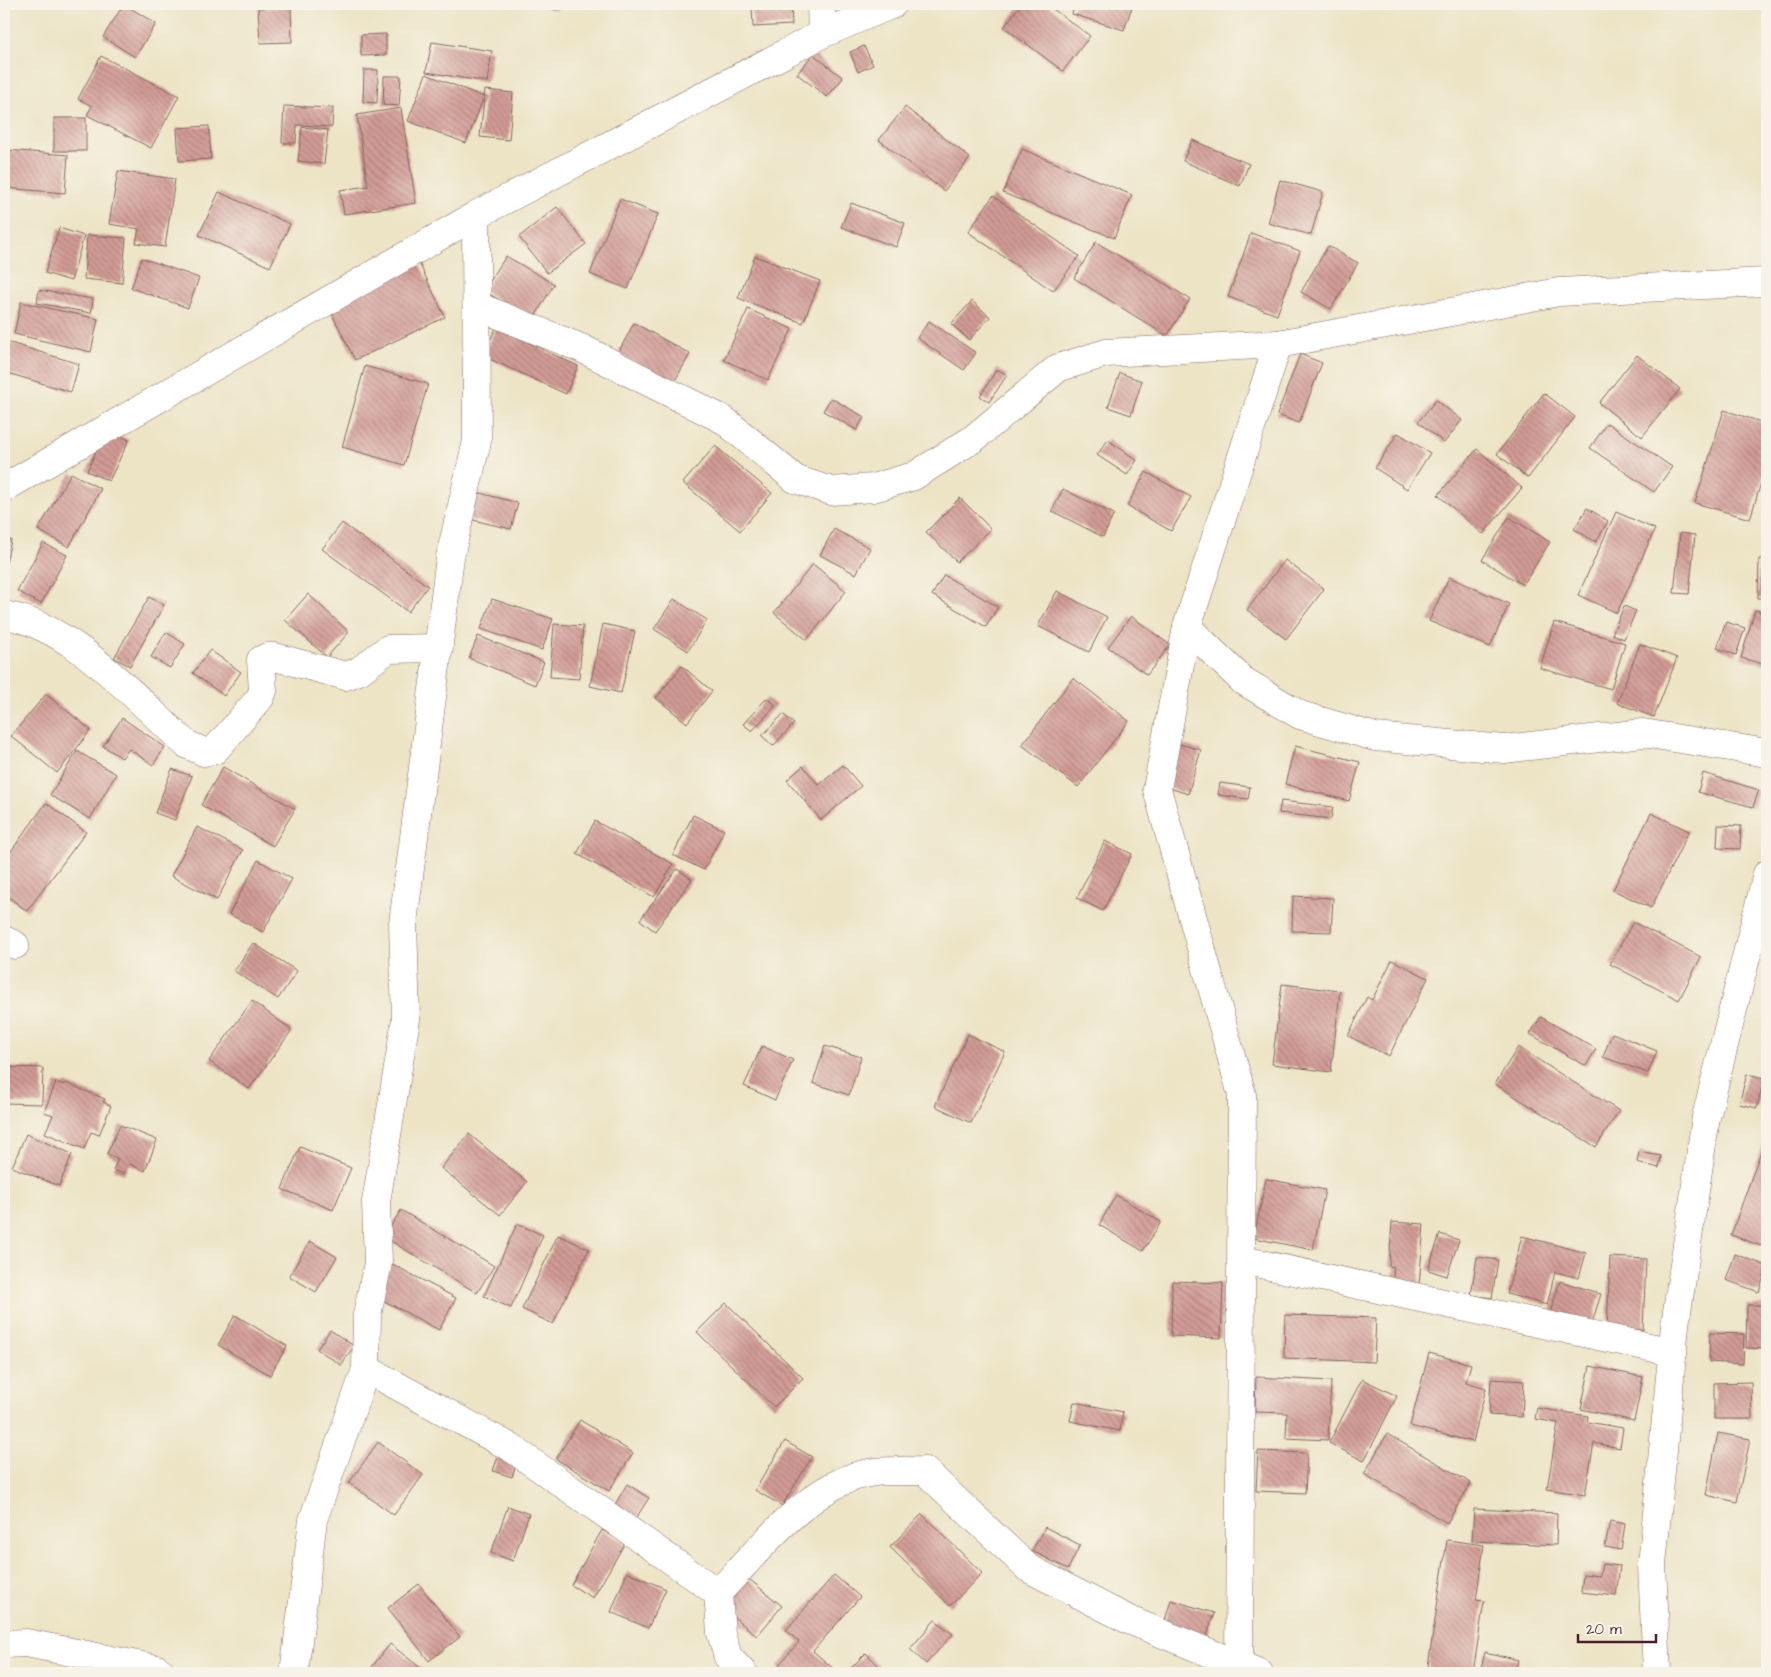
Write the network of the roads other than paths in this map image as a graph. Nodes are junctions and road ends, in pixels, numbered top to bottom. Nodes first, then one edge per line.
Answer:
1 (821, 4) edge
2 (893, 4) edge
3 (822, 34) junction
4 (476, 215) junction
5 (1767, 282) edge
6 (477, 306) junction
7 (1278, 344) junction
8 (4, 488) edge
9 (4, 615) edge
10 (1187, 627) junction
11 (439, 648) junction
12 (1767, 753) edge
13 (1767, 874) edge
14 (1242, 1260) junction
15 (1673, 1352) junction
16 (366, 1369) junction
17 (718, 1594) junction
18 (4, 1644) edge
19 (1245, 1671) edge
20 (162, 1673) edge
21 (294, 1673) edge
22 (743, 1673) edge
23 (1658, 1673) edge

1 - 3 street
2 - 3 street
3 - 4 street
4 - 6 street
4 - 8 street
5 - 7 street
6 - 7 street
6 - 11 street
7 - 10 street
9 - 11 street
10 - 12 street
10 - 14 street
11 - 16 street
13 - 15 street
14 - 15 street
14 - 19 street
15 - 23 street
16 - 17 street
16 - 21 street
17 - 19 street
17 - 22 street
18 - 20 street

